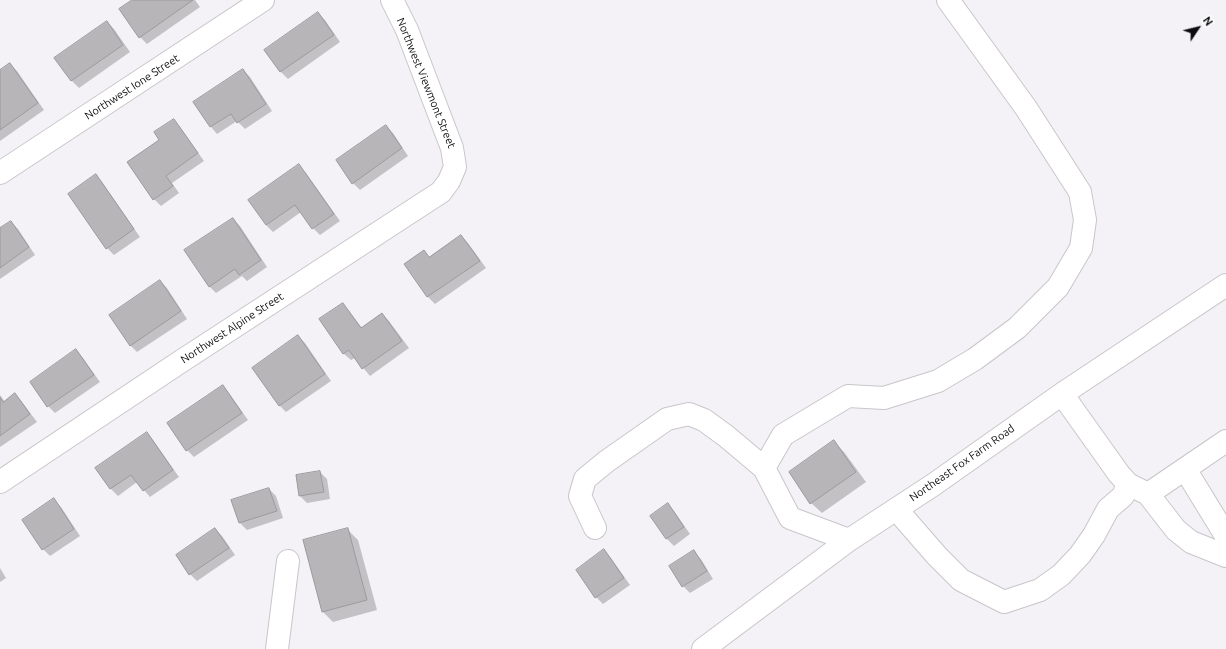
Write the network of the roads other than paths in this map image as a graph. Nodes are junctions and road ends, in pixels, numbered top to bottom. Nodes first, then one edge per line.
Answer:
1 (263, 0) edge
2 (392, 0) edge
3 (948, 0) edge
4 (456, 167) joint
5 (0, 173) edge
6 (1226, 285) edge
7 (1062, 394) junction
8 (1226, 441) edge
9 (764, 468) junction
10 (1185, 468) junction
11 (0, 482) edge
12 (1128, 484) junction
13 (1148, 494) junction
14 (896, 509) junction
15 (595, 528) dead end
16 (1226, 536) edge
17 (849, 540) junction
18 (1226, 556) edge
19 (288, 561) dead end
20 (277, 649) edge
21 (703, 649) edge

1 - 5 street, Northwest Ione Street
2 - 4 street, Northwest Viewmont Street
3 - 9 street
4 - 11 street, Northwest Alpine Street
6 - 7 street, Northeast Fox Farm Road
7 - 12 street
7 - 14 street, Northeast Fox Farm Road
8 - 10 street
9 - 15 street
9 - 17 street
10 - 13 street
10 - 16 street
12 - 13 street
12 - 14 street
13 - 18 street
14 - 17 street, Northeast Fox Farm Road
17 - 21 street, Northeast Fox Farm Road
19 - 20 street

